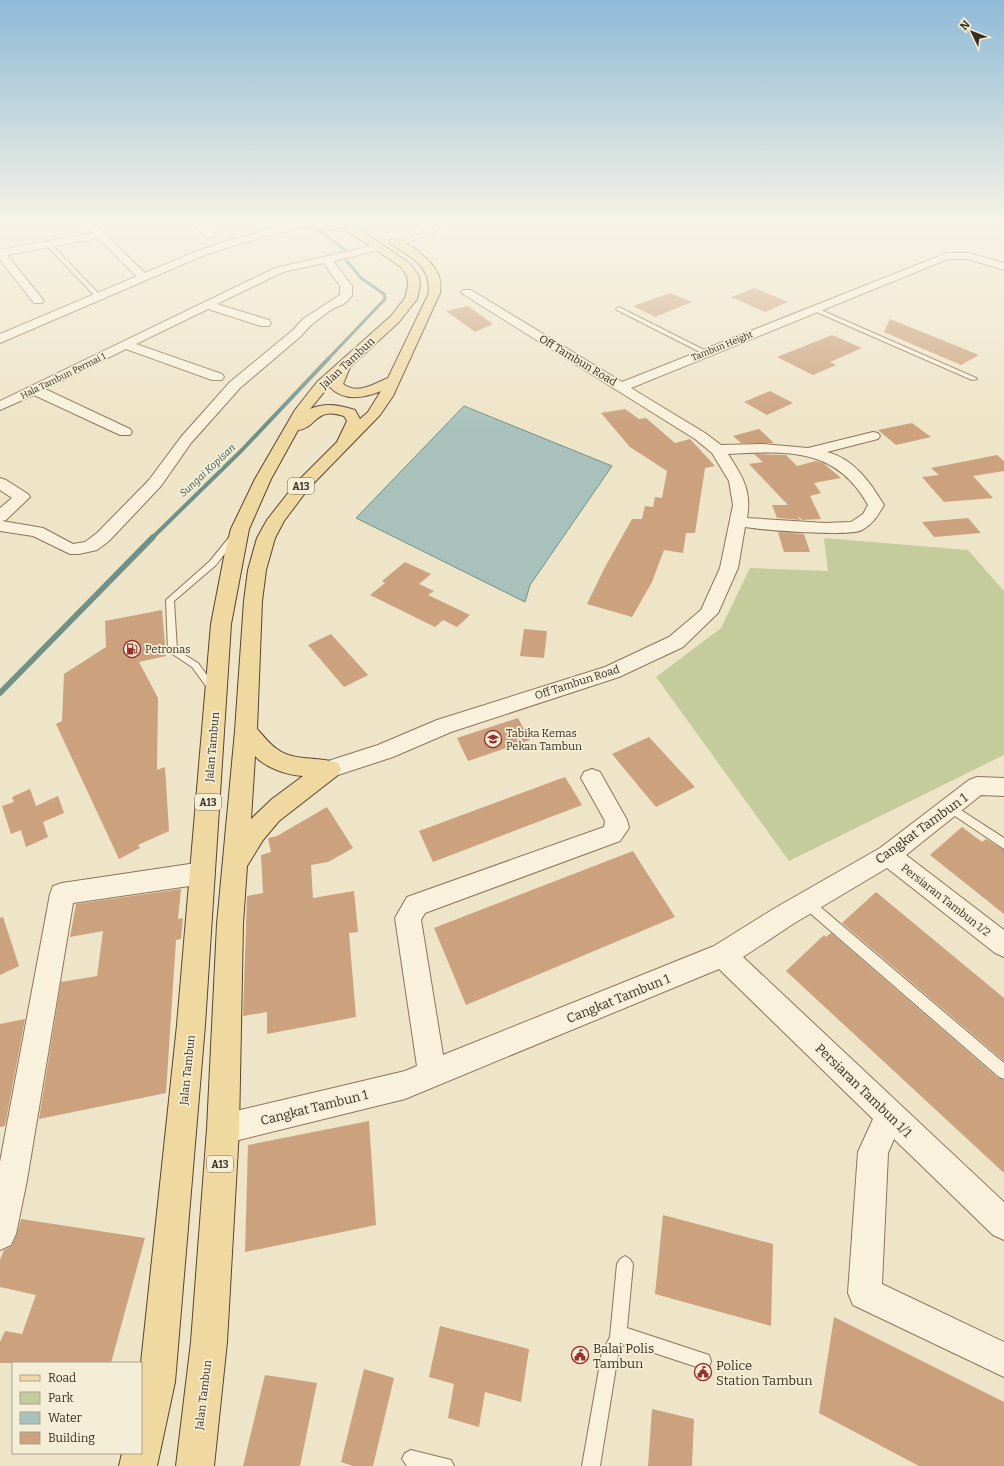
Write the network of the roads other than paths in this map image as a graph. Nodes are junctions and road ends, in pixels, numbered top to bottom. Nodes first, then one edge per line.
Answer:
1 (29, 289) edge
2 (92, 289) edge
3 (114, 289) edge
4 (240, 289) edge
5 (346, 289) edge
6 (413, 289) edge
7 (434, 289) edge
8 (863, 289) edge
9 (467, 292) dead end
10 (98, 296) junction
11 (38, 301) dead end
12 (208, 305) junction
13 (619, 309) dead end
14 (814, 309) junction
15 (265, 323) dead end
16 (0, 339) edge
17 (126, 345) junction
18 (706, 353) junction
19 (343, 367) junction
20 (217, 377) dead end
21 (974, 379) dead end
22 (392, 380) junction
23 (621, 387) junction
24 (35, 390) junction
25 (0, 406) edge
26 (125, 432) dead end
27 (873, 436) dead end
28 (287, 438) junction
29 (344, 442) junction
30 (718, 450) junction
31 (810, 452) junction
32 (0, 483) edge
33 (0, 518) edge
34 (738, 521) junction
35 (0, 526) edge
36 (240, 528) junction
37 (216, 695) junction
38 (246, 732) junction
39 (330, 769) junction
40 (592, 778) dead end
41 (1004, 787) edge
42 (950, 807) junction
43 (1004, 844) edge
44 (888, 855) junction
45 (236, 861) junction
46 (203, 873) junction
47 (807, 903) junction
48 (1004, 945) edge
49 (723, 955) junction
50 (1004, 1072) edge
51 (432, 1074) junction
52 (890, 1115) junction
53 (222, 1129) junction
54 (1004, 1224) edge
55 (0, 1234) edge
56 (624, 1264) dead end
57 (618, 1339) junction
58 (703, 1360) dead end
59 (1004, 1360) edge
60 (142, 1448) edge
61 (141, 1454) edge
62 (411, 1459) dead end
63 (138, 1466) edge
64 (195, 1466) edge
65 (445, 1466) edge
66 (591, 1466) edge

1 - 11 street
2 - 10 lane
3 - 10 street
4 - 12 street, Hala Tambun Permai 1
5 - 35 street
6 - 19 main road, Jalan Tambun / A13
7 - 22 main road, Jalan Tambun / A13
8 - 14 street, Tambun Height
9 - 23 street, Off Tambun Road
10 - 16 street
12 - 15 street
12 - 17 street, Hala Tambun Permai 1
13 - 18 lane
14 - 18 street, Tambun Height
14 - 21 lane
17 - 20 street
17 - 24 street, Hala Tambun Permai 1
18 - 23 street, Tambun Height
19 - 22 main road
19 - 28 main road, Jalan Tambun / A13
22 - 29 main road, Jalan Tambun / A13
23 - 30 street, Off Tambun Road
24 - 25 street, Hala Tambun Permai 1
24 - 26 street
27 - 31 street
28 - 29 main road
28 - 36 main road, Jalan Tambun / A13
29 - 38 main road, Jalan Tambun / A13
30 - 31 street
30 - 34 street, Off Tambun Road
31 - 34 street
32 - 33 street
34 - 39 street, Off Tambun Road
36 - 37 main road, Jalan Tambun / A13
36 - 37 lane
37 - 46 main road, Jalan Tambun / A13
38 - 39 main road
38 - 45 main road, Jalan Tambun / A13
39 - 45 main road
40 - 51 street
41 - 42 street, Cangkat Tambun 1
42 - 43 lane
42 - 44 street, Cangkat Tambun 1
44 - 47 street, Cangkat Tambun 1
44 - 48 street, Persiaran Tambun 1/2
45 - 53 main road, Jalan Tambun / A13
46 - 55 street
46 - 60 main road, Jalan Tambun / A13
47 - 49 street, Cangkat Tambun 1
47 - 50 lane
49 - 51 street, Cangkat Tambun 1
49 - 52 street, Persiaran Tambun 1/1
51 - 53 street, Cangkat Tambun 1
52 - 54 street, Persiaran Tambun 1/1
52 - 59 street
53 - 64 main road, Jalan Tambun / A13
56 - 57 lane
57 - 58 lane
57 - 66 lane
61 - 63 main road, Jalan Tambun / A13
62 - 65 lane

